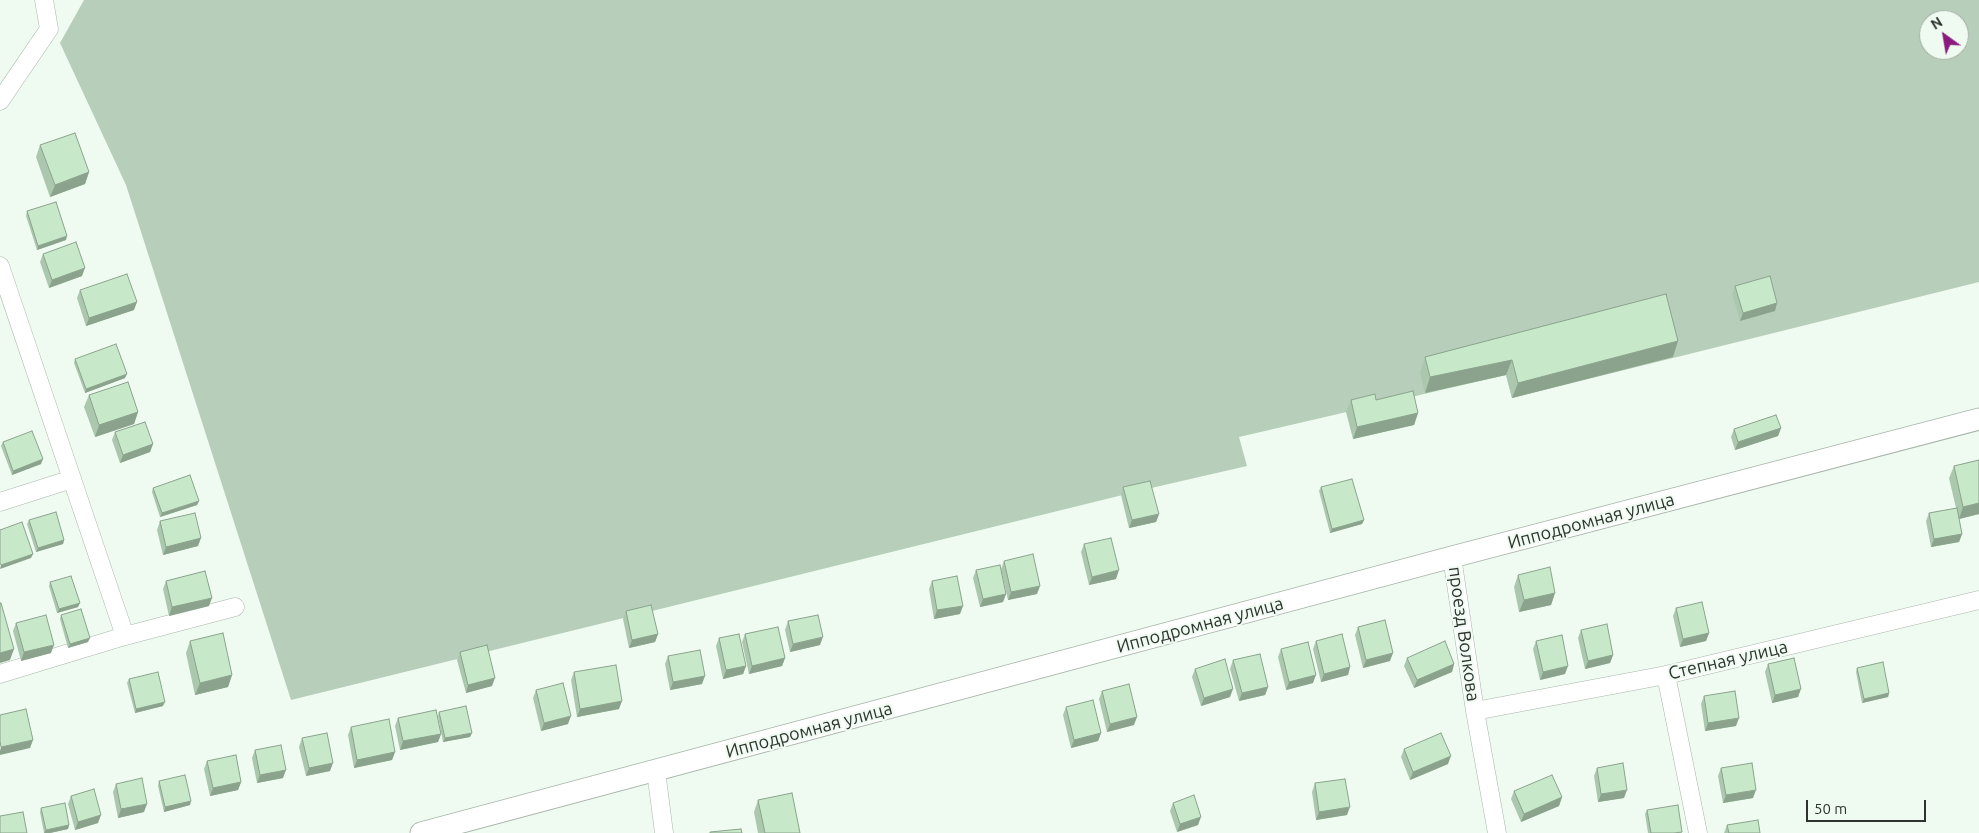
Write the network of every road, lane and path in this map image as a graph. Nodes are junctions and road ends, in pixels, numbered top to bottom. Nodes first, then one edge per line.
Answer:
1 (44, 0) edge
2 (0, 101) edge
3 (0, 266) edge
4 (7, 307) edge
5 (1979, 419) edge
6 (72, 479) junction
7 (0, 502) edge
8 (1452, 557) junction
9 (1979, 600) edge
10 (235, 607) dead end
11 (125, 636) junction
12 (0, 674) edge
13 (1666, 675) junction
14 (1475, 712) junction
15 (656, 771) junction
16 (421, 833) edge
17 (664, 833) edge
18 (1497, 833) edge
19 (1698, 833) edge

1 - 2 street
3 - 4 street
4 - 6 street
5 - 8 main road, Ипподромная улица
6 - 7 street
6 - 11 street
8 - 14 street, проезд Волкова
8 - 15 main road, Ипподромная улица
9 - 13 street, Степная улица
10 - 11 street
11 - 12 street
13 - 14 street, Степная улица
13 - 19 street
14 - 18 street, проезд Волкова
15 - 16 main road, Ипподромная улица
15 - 17 street

